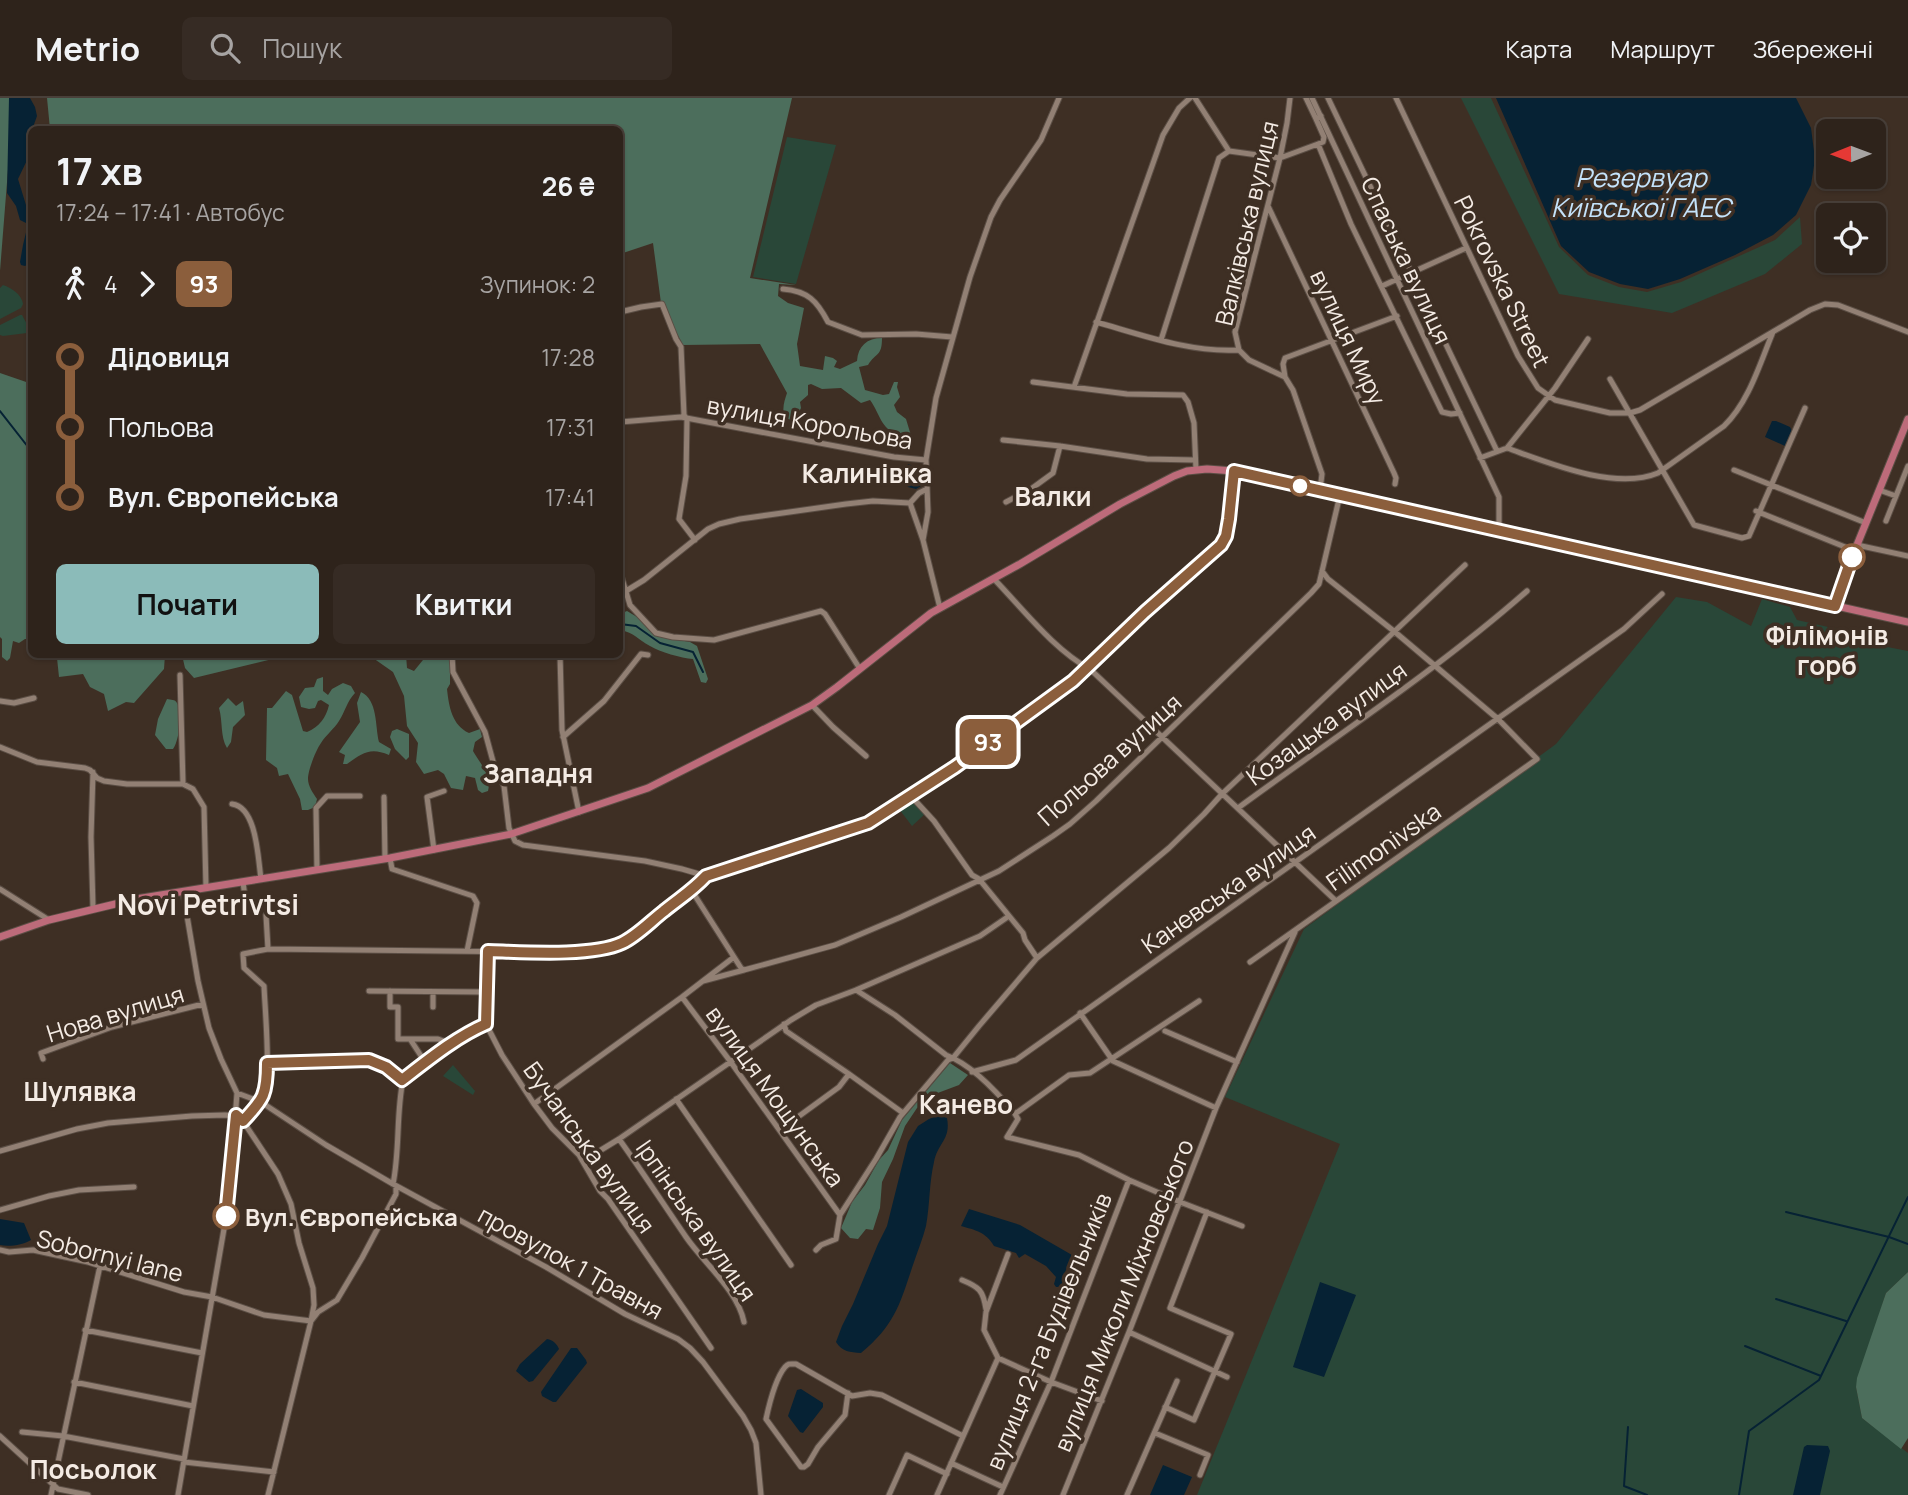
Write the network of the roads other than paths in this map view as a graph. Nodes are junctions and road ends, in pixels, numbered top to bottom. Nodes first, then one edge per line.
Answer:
1 (1059, 98) edge
2 (1192, 98) edge
3 (1290, 98) edge
4 (1306, 98) edge
5 (1312, 98) edge
6 (1328, 98) edge
7 (1396, 98) edge
8 (1319, 118) junction
9 (1318, 144) junction
10 (1229, 151) junction
11 (1280, 158) junction
12 (1268, 206) junction
13 (1466, 248) junction
14 (1412, 271) junction
15 (1396, 279) junction
16 (1382, 286) junction
17 (783, 289) dead end
18 (623, 311) edge
19 (1397, 316) junction
20 (1096, 322) junction
21 (1775, 330) junction
22 (1908, 332) edge
23 (952, 337) junction
24 (1588, 339) dead end
25 (1161, 341) junction
26 (1332, 341) junction
27 (1239, 350) junction
28 (1285, 377) junction
29 (1610, 379) dead end
30 (1033, 382) dead end
31 (1074, 387) junction
32 (1548, 396) junction
33 (1805, 408) dead end
34 (1460, 413) junction
35 (1630, 413) junction
36 (687, 419) junction
37 (623, 421) edge
38 (1908, 421) edge
39 (1003, 440) dead end
40 (1060, 446) junction
41 (1507, 448) junction
42 (1497, 451) junction
43 (1480, 458) junction
44 (926, 460) junction
45 (1194, 460) junction
46 (1908, 466) edge
47 (1663, 469) junction
48 (1196, 470) junction
49 (1734, 470) dead end
50 (1234, 471) junction
51 (1395, 484) dead end
52 (1771, 485) junction
53 (928, 489) junction
54 (1320, 490) junction
55 (1879, 490) junction
56 (1340, 495) junction
57 (1896, 496) junction
58 (1006, 502) dead end
59 (910, 503) junction
60 (1758, 512) junction
61 (1886, 521) dead end
62 (1866, 523) junction
63 (1499, 530) junction
64 (695, 540) junction
65 (923, 540) junction
66 (1856, 548) junction
67 (1908, 556) edge
68 (1465, 565) dead end
69 (1322, 571) junction
70 (994, 579) junction
71 (623, 582) edge
72 (626, 591) junction
73 (1527, 591) dead end
74 (1662, 594) dead end
75 (1835, 606) junction
76 (940, 608) junction
77 (1908, 622) edge
78 (1395, 632) junction
79 (648, 655) dead end
80 (452, 658) edge
81 (561, 658) edge
82 (1434, 666) junction
83 (1088, 668) junction
84 (860, 669) junction
85 (180, 675) dead end
86 (34, 698) dead end
87 (0, 701) edge
88 (812, 705) junction
89 (1498, 719) junction
90 (563, 737) junction
91 (1161, 737) junction
92 (0, 747) edge
93 (866, 757) dead end
94 (1537, 759) joint
95 (93, 772) junction
96 (183, 784) junction
97 (444, 791) dead end
98 (1222, 794) junction
99 (360, 796) dead end
100 (911, 796) junction
101 (384, 797) dead end
102 (232, 804) dead end
103 (1238, 808) junction
104 (579, 812) junction
105 (511, 834) junction
106 (434, 850) junction
107 (387, 858) junction
108 (1296, 862) junction
109 (317, 870) junction
110 (706, 876) junction
111 (261, 879) junction
112 (979, 879) junction
113 (243, 882) junction
114 (206, 888) junction
115 (0, 889) edge
116 (692, 891) junction
117 (183, 892) junction
118 (272, 901) dead end
119 (1336, 901) junction
120 (93, 908) junction
121 (292, 912) dead end
122 (1009, 916) junction
123 (49, 920) junction
124 (1296, 930) junction
125 (0, 937) edge
126 (268, 949) junction
127 (467, 951) junction
128 (488, 951) junction
129 (734, 957) junction
130 (1037, 958) junction
131 (1250, 962) dead end
132 (744, 970) junction
133 (700, 982) junction
134 (856, 990) junction
135 (369, 991) dead end
136 (390, 991) junction
137 (433, 992) junction
138 (486, 992) junction
139 (682, 997) junction
140 (1199, 1001) dead end
141 (203, 1004) junction
142 (433, 1007) dead end
143 (1080, 1013) junction
144 (486, 1024) junction
145 (784, 1024) junction
146 (1165, 1031) dead end
147 (410, 1039) junction
148 (453, 1044) junction
149 (953, 1058) junction
150 (43, 1059) dead end
151 (1111, 1059) junction
152 (730, 1061) junction
153 (425, 1062) junction
154 (1237, 1062) junction
155 (267, 1063) junction
156 (972, 1072) junction
157 (849, 1074) junction
158 (402, 1080) junction
159 (237, 1093) junction
160 (676, 1099) junction
161 (261, 1102) junction
162 (534, 1104) junction
163 (1216, 1108) junction
164 (904, 1113) junction
165 (1015, 1114) junction
166 (236, 1115) junction
167 (243, 1121) junction
168 (780, 1130) junction
169 (619, 1139) junction
170 (0, 1151) edge
171 (583, 1161) junction
172 (1129, 1180) junction
173 (394, 1185) junction
174 (134, 1187) dead end
175 (1180, 1202) junction
176 (0, 1210) edge
177 (1207, 1212) junction
178 (841, 1215) junction
179 (1242, 1226) dead end
180 (0, 1250) edge
181 (816, 1250) dead end
182 (1007, 1254) dead end
183 (791, 1265) dead end
184 (100, 1266) junction
185 (962, 1280) dead end
186 (212, 1297) junction
187 (986, 1312) junction
188 (311, 1321) junction
189 (744, 1322) dead end
190 (85, 1330) junction
191 (1129, 1332) junction
192 (711, 1348) dead end
193 (202, 1353) junction
194 (998, 1357) junction
195 (1215, 1371) junction
196 (1227, 1377) dead end
197 (1177, 1381) dead end
198 (74, 1382) junction
199 (1051, 1382) junction
200 (850, 1394) junction
201 (1102, 1401) junction
202 (193, 1406) junction
203 (1166, 1407) junction
204 (22, 1432) dead end
205 (1155, 1433) junction
206 (0, 1436) edge
207 (63, 1436) junction
208 (963, 1436) junction
209 (184, 1460) junction
210 (951, 1463) junction
211 (274, 1472) junction
212 (947, 1474) junction
213 (1200, 1475) dead end
214 (53, 1483) junction
215 (1003, 1487) junction
216 (51, 1495) edge
217 (88, 1495) edge
218 (178, 1495) edge
219 (268, 1495) edge
220 (761, 1495) edge
221 (889, 1495) edge
222 (937, 1495) edge
223 (1000, 1495) edge
224 (1063, 1495) edge
225 (1127, 1495) edge

1 - 23 street
2 - 10 street
2 - 20 street
3 - 11 street, Валківська вулиця
4 - 8 street
5 - 8 street, Спаська вулиця
6 - 14 street
7 - 13 street, Pokrovska Street
8 - 9 street
8 - 15 street, Спаська вулиця
9 - 11 street
9 - 16 street
10 - 11 street
10 - 25 street
11 - 12 street, Валківська вулиця
12 - 26 street, вулиця Миру
12 - 27 street, Валківська вулиця
13 - 14 street
13 - 32 street, Pokrovska Street
14 - 15 street
14 - 42 street
15 - 16 street
15 - 34 street, Спаська вулиця
16 - 19 street
17 - 23 street
18 - 36 street
19 - 26 street
19 - 34 street
20 - 25 street
20 - 31 street
21 - 22 street
21 - 35 street
21 - 47 street
23 - 44 street
24 - 32 street
25 - 27 street
26 - 28 street
26 - 51 street, вулиця Миру
27 - 28 street, Валківська вулиця
28 - 54 street
29 - 35 street
30 - 31 street
31 - 45 street
32 - 35 street, Pokrovska Street
32 - 41 street
33 - 52 street
34 - 43 street, Спаська вулиця
35 - 47 street
36 - 37 street, вулиця Корольова
36 - 44 street, вулиця Корольова
36 - 64 street, вулиця Корольова
38 - 55 main road
39 - 40 street
40 - 45 street
40 - 58 street
41 - 42 street
41 - 47 street
42 - 43 street
43 - 63 street, Спаська вулиця
44 - 53 street
45 - 48 street
46 - 57 street
47 - 60 street
48 - 50 main road
48 - 70 main road
49 - 52 street
50 - 54 main road
50 - 83 street
52 - 60 street
52 - 62 street
53 - 59 street
53 - 65 street
54 - 56 main road
55 - 57 street
55 - 62 main road
56 - 63 main road
56 - 69 street, Польова вулиця
57 - 61 street
59 - 64 street
59 - 65 street
60 - 66 street
62 - 66 main road
63 - 75 main road
64 - 72 street
65 - 76 street
66 - 67 street
66 - 75 main road
68 - 78 street
69 - 78 street, Козацька вулиця
69 - 91 street, Польова вулиця
70 - 76 main road
70 - 83 street
71 - 72 street
72 - 84 street
73 - 82 street, Козацька вулиця
74 - 89 street, Каневська вулиця
75 - 77 main road
76 - 84 main road
78 - 82 street, Козацька вулиця
78 - 98 street
79 - 90 street
80 - 105 street
81 - 90 street
82 - 89 street, Козацька вулиця
82 - 103 street, Козацька вулиця
83 - 91 street
83 - 100 street
84 - 88 main road
85 - 96 street
86 - 87 street
88 - 93 street
88 - 104 main road
89 - 94 street, Козацька вулиця
89 - 108 street, Каневська вулиця
90 - 104 street
91 - 98 street
91 - 112 street, Польова вулиця
92 - 95 street
94 - 119 street, Filimonivska
95 - 96 street
95 - 120 street
96 - 114 street
97 - 106 street
98 - 103 street
98 - 130 street
99 - 109 street
100 - 110 street
100 - 112 street
101 - 107 street
102 - 111 street
103 - 108 street
104 - 105 main road
105 - 106 main road
105 - 110 street
106 - 107 main road
107 - 109 main road
107 - 127 street
108 - 119 street
108 - 143 street, Каневська вулиця
109 - 111 main road
110 - 116 street
111 - 113 main road
112 - 122 street
112 - 132 street, Польова вулиця
113 - 114 main road
113 - 118 street
114 - 117 main road
115 - 123 street
116 - 128 street
116 - 129 street
117 - 120 main road
117 - 141 street
119 - 124 street, Filimonivska
120 - 123 main road
121 - 126 street
122 - 130 street
122 - 134 street
123 - 125 main road
124 - 131 street, Filimonivska
124 - 154 street, вулиця Миколи Міхновського
126 - 127 street
126 - 155 street
127 - 128 street
128 - 138 street, Бучанська вулиця
129 - 132 street
129 - 133 street
130 - 149 street
132 - 133 street, Польова вулиця
133 - 139 street
134 - 145 street
134 - 149 street
135 - 136 street
136 - 137 street
136 - 147 street
137 - 138 street
137 - 142 street
138 - 144 street, Бучанська вулиця
139 - 152 street, вулиця Мощунська
139 - 162 street
140 - 151 street
141 - 150 street, Нова вулиця
141 - 159 street
143 - 151 street
143 - 156 street, Каневська вулиця
144 - 148 street
144 - 162 street, Бучанська вулиця
145 - 152 street
145 - 157 street
146 - 154 street
147 - 148 street
147 - 153 street
148 - 153 street
149 - 156 street
149 - 164 street
151 - 163 street
151 - 165 street
152 - 160 street
152 - 168 street, вулиця Мощунська
153 - 158 street
154 - 163 street, вулиця Миколи Міхновського
155 - 158 street
155 - 161 street
156 - 165 street
157 - 164 street
157 - 168 street
158 - 173 street
159 - 161 street, провулок 1 Травня
159 - 166 street
160 - 169 street
160 - 183 street
161 - 167 street
161 - 173 street, провулок 1 Травня
162 - 171 street, Бучанська вулиця
163 - 175 street, вулиця Миколи Міхновського
164 - 178 street
165 - 172 street
166 - 167 street
166 - 170 street
166 - 186 street
167 - 188 street
168 - 178 street, вулиця Мощунська
169 - 171 street
169 - 189 street, Ірпінська вулиця
171 - 192 street, Бучанська вулиця
172 - 175 street
172 - 199 street, вулиця 2-га Будівельників
173 - 188 street
173 - 220 street, провулок 1 Травня
174 - 176 street
175 - 177 street
175 - 191 street, вулиця Миколи Міхновського
177 - 179 street
177 - 195 street
178 - 181 street
180 - 184 street, Sobornyi lane
182 - 187 street
184 - 186 street, Sobornyi lane
184 - 190 street
185 - 187 street
186 - 188 street, Sobornyi lane
186 - 193 street
187 - 194 street
188 - 211 street
190 - 193 street
190 - 198 street
191 - 195 street
191 - 201 street, вулиця Миколи Міхновського
193 - 202 street
194 - 199 street
194 - 208 street
195 - 196 street
195 - 203 street
197 - 203 street
198 - 202 street
198 - 207 street
199 - 201 street
199 - 215 street, вулиця 2-га Будівельників
200 - 200 street
200 - 208 street
201 - 224 street, вулиця Миколи Міхновського
202 - 209 street
203 - 205 street
204 - 207 street
205 - 213 street
205 - 225 street
206 - 214 street
207 - 209 street
207 - 214 street
208 - 210 street
209 - 211 street
209 - 218 street
210 - 212 street
210 - 215 street
211 - 219 street
212 - 221 street
212 - 222 street
214 - 216 street
214 - 217 street
215 - 223 street, вулиця 2-га Будівельників

